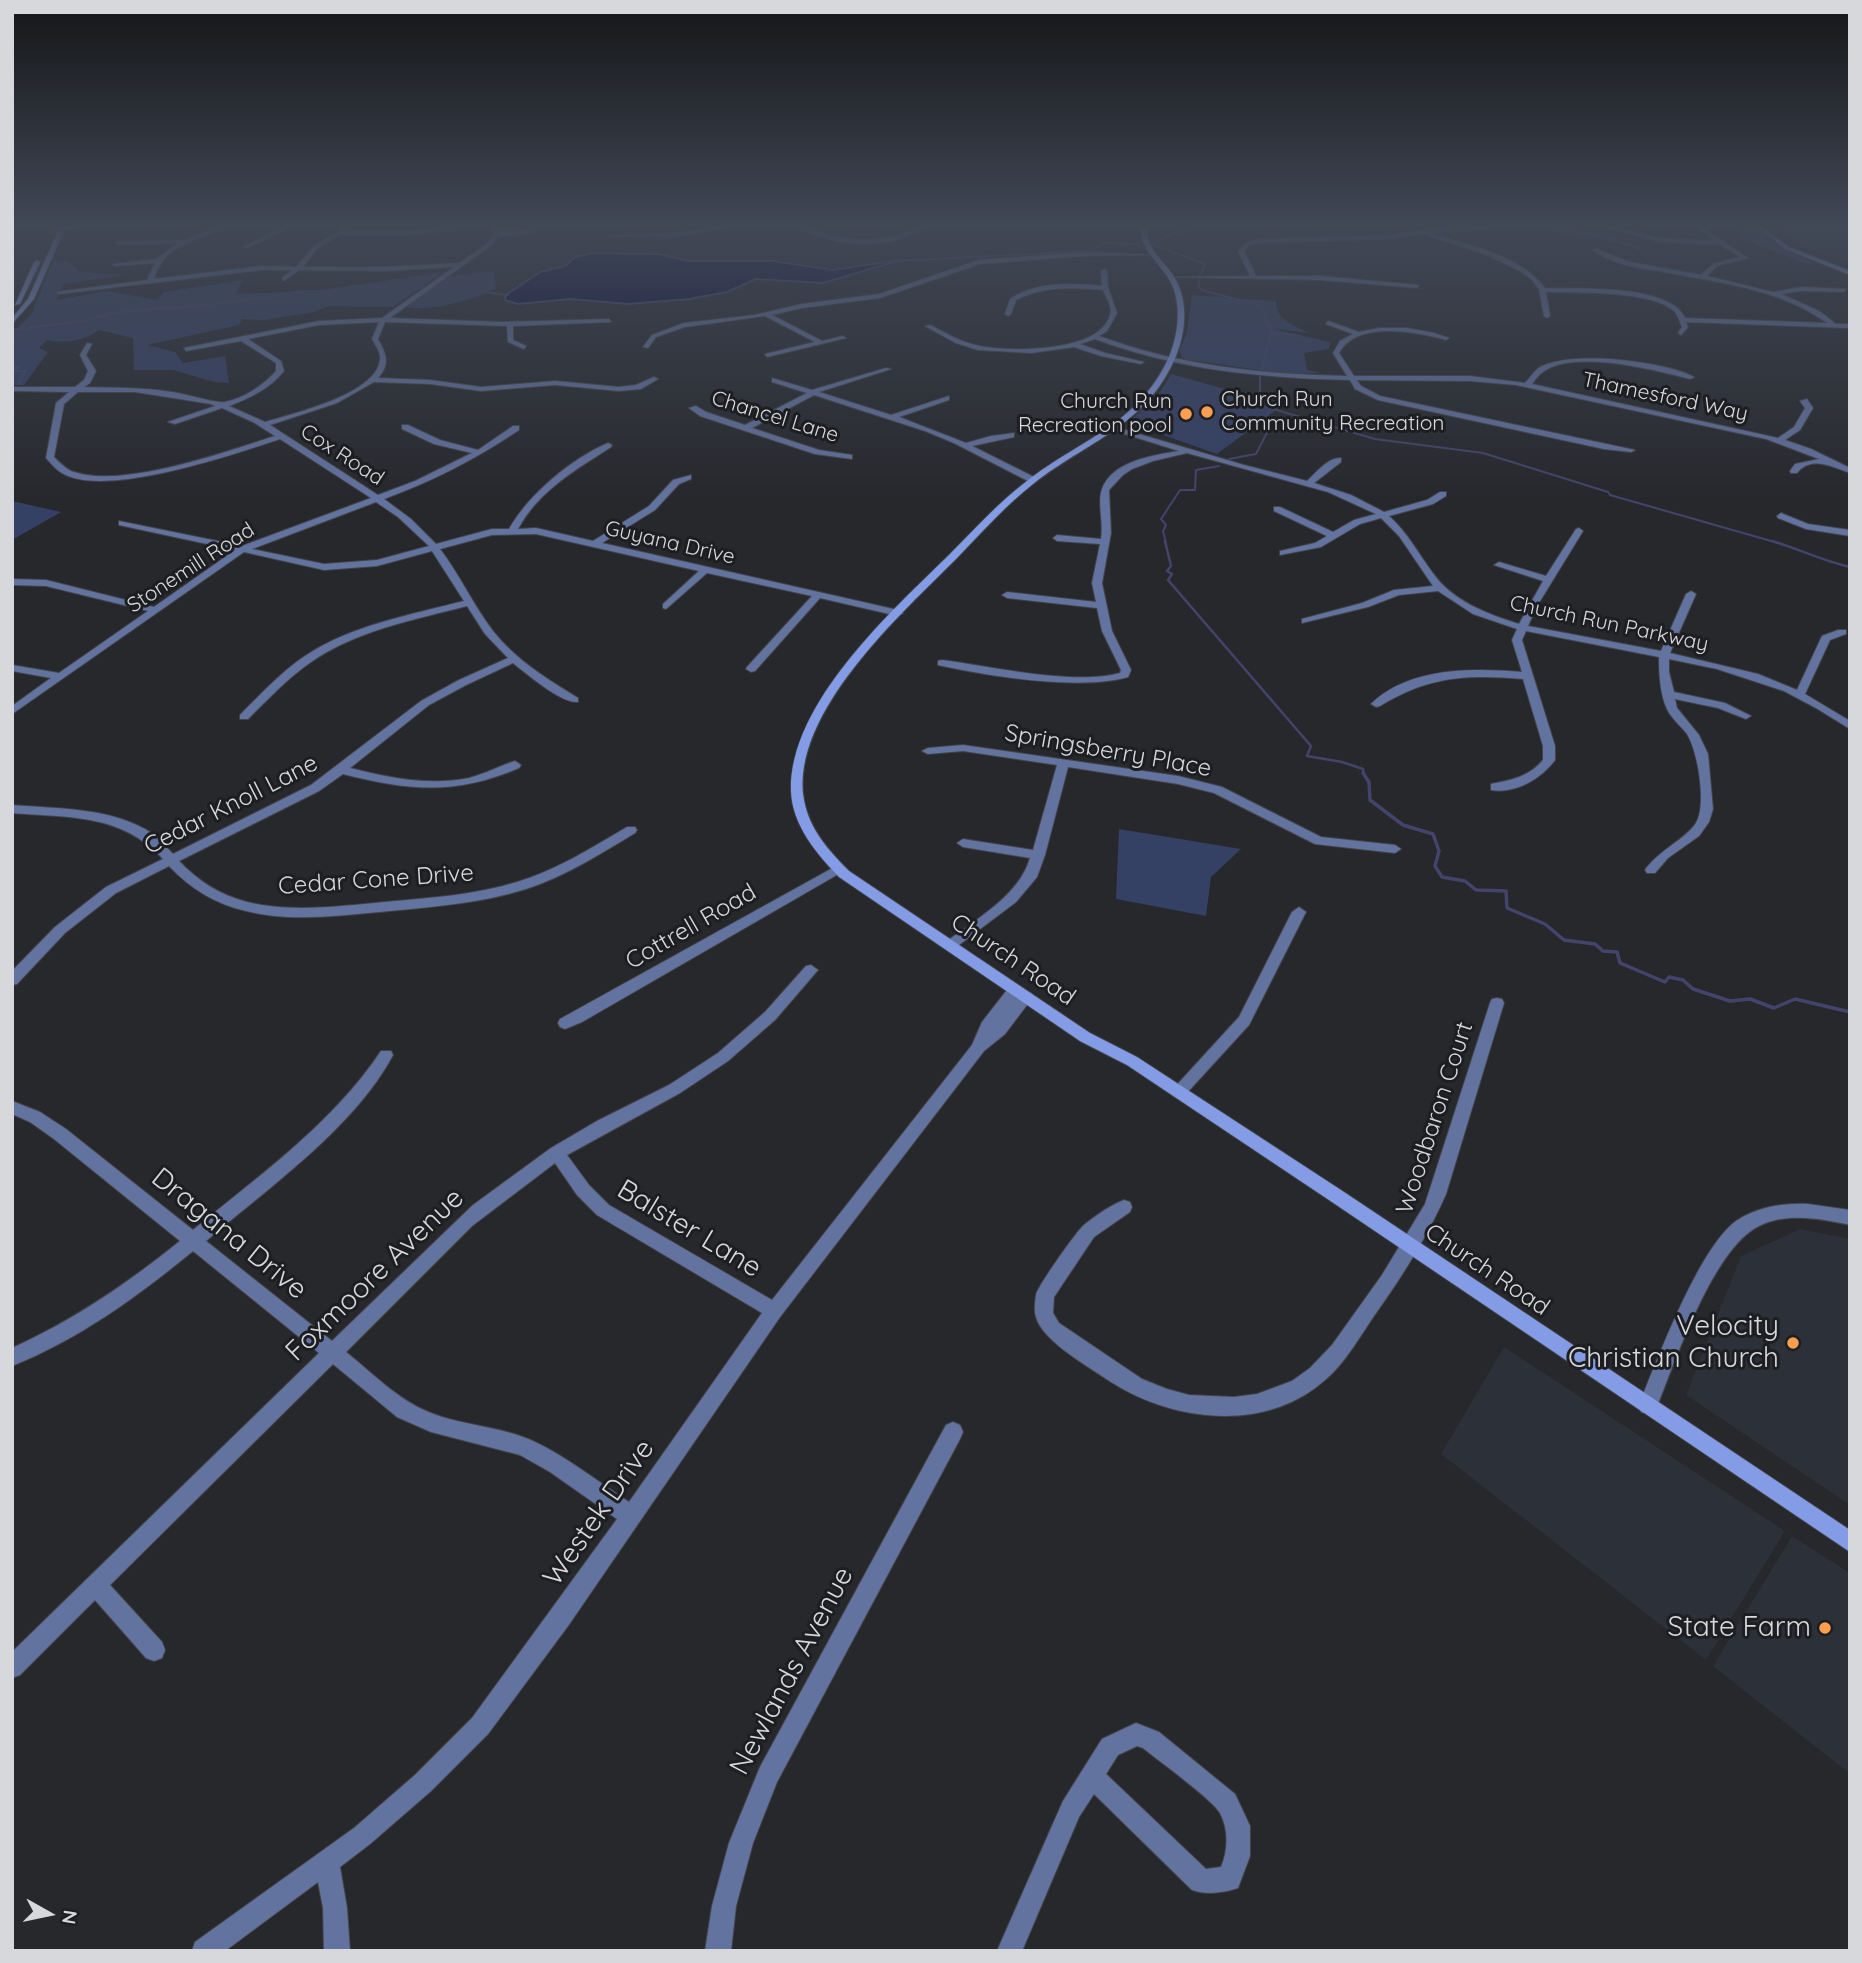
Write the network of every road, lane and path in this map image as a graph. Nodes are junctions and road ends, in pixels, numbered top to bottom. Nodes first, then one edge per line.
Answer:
1 (745, 318) edge
2 (772, 318) edge
3 (1112, 318) edge
4 (1181, 318) edge
5 (1681, 318) edge
6 (1823, 318) edge
7 (384, 319) junction
8 (1683, 320) junction
9 (609, 321) dead end
10 (1328, 323) dead end
11 (510, 324) junction
12 (1834, 325) junction
13 (928, 326) dead end
14 (1850, 326) edge
15 (1681, 333) dead end
16 (1358, 334) junction
17 (1094, 336) junction
18 (843, 338) dead end
19 (1446, 338) dead end
20 (244, 340) junction
21 (89, 344) dead end
22 (822, 344) junction
23 (1073, 344) junction
24 (524, 347) dead end
25 (646, 347) dead end
26 (186, 349) dead end
27 (767, 355) dead end
28 (1169, 364) junction
29 (888, 369) dead end
30 (1690, 377) dead end
31 (1352, 378) junction
32 (654, 379) dead end
33 (373, 380) junction
34 (775, 380) dead end
35 (1527, 385) junction
36 (12, 388) edge
37 (76, 389) junction
38 (813, 392) junction
39 (946, 398) dead end
40 (1804, 401) dead end
41 (220, 405) junction
42 (693, 408) dead end
43 (892, 417) junction
44 (172, 422) dead end
45 (263, 425) junction
46 (1118, 426) junction
47 (405, 427) dead end
48 (516, 428) dead end
49 (746, 428) junction
50 (1011, 435) dead end
51 (281, 436) junction
52 (1780, 440) junction
53 (608, 444) dead end
54 (966, 445) junction
55 (1631, 450) dead end
56 (1192, 451) junction
57 (480, 453) junction
58 (849, 457) dead end
59 (1338, 460) dead end
60 (1826, 460) junction
61 (1794, 471) dead end
62 (1850, 471) edge
63 (688, 477) dead end
64 (1033, 480) junction
65 (1307, 485) junction
66 (1443, 494) dead end
67 (376, 498) junction
68 (1277, 509) dead end
69 (1382, 515) junction
70 (1781, 516) dead end
71 (122, 523) dead end
72 (513, 530) junction
73 (1579, 531) dead end
74 (1850, 533) edge
75 (1334, 536) junction
76 (1058, 538) dead end
77 (1105, 542) junction
78 (595, 544) junction
79 (434, 548) junction
80 (241, 550) junction
81 (1283, 553) dead end
82 (1499, 565) dead end
83 (706, 569) junction
84 (1549, 579) junction
85 (12, 582) edge
86 (1440, 588) junction
87 (1691, 594) dead end
88 (818, 595) junction
89 (1007, 595) dead end
90 (469, 603) junction
91 (666, 606) dead end
92 (1102, 606) junction
93 (156, 610) junction
94 (898, 613) junction
95 (1305, 621) dead end
96 (1521, 626) junction
97 (1842, 632) dead end
98 (1664, 656) junction
99 (515, 659) junction
100 (942, 663) dead end
101 (12, 668) edge
102 (751, 668) dead end
103 (1527, 676) junction
104 (61, 677) junction
105 (1667, 694) junction
106 (1800, 694) junction
107 (574, 700) dead end
108 (1376, 704) dead end
109 (12, 711) edge
110 (244, 716) dead end
111 (1746, 716) dead end
112 (1850, 726) edge
113 (929, 751) dead end
114 (1063, 763) junction
115 (514, 765) dead end
116 (343, 770) junction
117 (1495, 787) dead end
118 (12, 809) edge
119 (631, 830) dead end
120 (962, 843) dead end
121 (1395, 849) dead end
122 (1039, 855) junction
123 (170, 860) junction
124 (838, 869) junction
125 (1651, 870) dead end
126 (1299, 912) dead end
127 (951, 946) junction
128 (811, 970) dead end
129 (13, 979) edge
130 (1021, 994) junction
131 (1497, 1003) dead end
132 (565, 1023) dead end
133 (386, 1055) dead end
134 (1179, 1092) junction
135 (12, 1107) edge
136 (557, 1153) junction
137 (1124, 1207) dead end
138 (1850, 1218) edge
139 (192, 1241) junction
140 (1412, 1247) junction
141 (774, 1311) junction
142 (331, 1353) junction
143 (12, 1357) edge
144 (1648, 1405) junction
145 (953, 1432) dead end
146 (631, 1516) junction
147 (1850, 1542) edge
148 (96, 1585) junction
149 (154, 1650) dead end
150 (12, 1667) edge
151 (1092, 1776) junction
152 (327, 1861) junction
153 (204, 1951) edge
154 (337, 1951) edge
155 (718, 1951) edge
156 (1009, 1951) edge

1 - 25 street
2 - 22 street
3 - 17 street
4 - 28 main road, Church Road
5 - 8 street
6 - 12 street
7 - 11 street
7 - 20 street
7 - 33 street
8 - 12 street
8 - 15 street
9 - 11 street
10 - 16 street
11 - 24 street
12 - 14 street
13 - 23 street
16 - 19 street
16 - 31 street
17 - 23 street
17 - 28 street
18 - 22 street
20 - 26 street
20 - 41 street
21 - 37 street
22 - 27 street
23 - 28 street
28 - 31 street, Thamesford Way
28 - 46 main road, Church Road
29 - 38 street
30 - 35 street
31 - 35 street, Thamesford Way
31 - 55 street
32 - 33 street
33 - 45 street
34 - 38 street
35 - 52 street, Thamesford Way
36 - 37 street, Cox Road
37 - 41 street, Cox Road
37 - 51 street
38 - 43 street
38 - 49 street
39 - 43 street
40 - 52 street
41 - 44 street
41 - 45 street, Cox Road
42 - 49 street, Chancel Lane
43 - 54 street
45 - 51 street, Cox Road
46 - 56 street, Church Run Parkway
46 - 64 main road, Church Road
47 - 57 street
48 - 57 street, Stonemill Road
49 - 58 street, Chancel Lane
50 - 54 street
51 - 67 street, Cox Road
52 - 60 street, Thamesford Way
53 - 72 street
54 - 64 street
56 - 65 street, Church Run Parkway
56 - 77 street
57 - 67 street, Stonemill Road
59 - 65 street
60 - 61 street
60 - 62 street, Thamesford Way
63 - 78 street
64 - 94 main road, Church Road
65 - 69 street, Church Run Parkway
66 - 69 street
67 - 79 street, Cox Road
67 - 80 street, Stonemill Road
68 - 75 street
69 - 75 street
69 - 86 street, Church Run Parkway
70 - 74 street
71 - 80 street, Guyana Drive
72 - 78 street, Guyana Drive
72 - 79 street, Guyana Drive
73 - 84 street
75 - 81 street
76 - 77 street
77 - 92 street
78 - 83 street, Guyana Drive
79 - 80 street, Guyana Drive
79 - 90 street, Cox Road
80 - 93 street, Stonemill Road
82 - 84 street
83 - 88 street, Guyana Drive
83 - 91 street
84 - 96 street
85 - 93 street
86 - 95 street
86 - 96 street, Church Run Parkway
87 - 98 street
88 - 94 street, Guyana Drive
88 - 102 street
89 - 92 street
90 - 99 street, Cox Road
90 - 110 street
92 - 100 street
93 - 104 street, Stonemill Road
94 - 124 main road, Church Road
96 - 98 street, Church Run Parkway
96 - 103 street
97 - 106 street
98 - 105 street
98 - 106 street, Church Run Parkway
99 - 107 street, Cox Road
99 - 116 street, Cedar Knoll Lane
101 - 104 street
103 - 108 street
103 - 117 street
104 - 109 street, Stonemill Road
105 - 111 street
105 - 125 street
106 - 112 street, Church Run Parkway
113 - 114 street, Springsberry Place
114 - 121 street, Springsberry Place
114 - 122 street
115 - 116 street
116 - 123 street, Cedar Knoll Lane
118 - 123 street, Cedar Cone Drive
119 - 123 street, Cedar Cone Drive
120 - 122 street
122 - 127 street
123 - 129 street, Cedar Knoll Lane
124 - 127 main road, Church Road
124 - 132 street, Cottrell Road
126 - 134 street
127 - 130 main road, Church Road
128 - 136 street, Foxmoore Avenue
130 - 134 main road, Church Road
130 - 141 street, Westek Drive
131 - 140 street, Woodbaron Court
133 - 139 street
134 - 140 main road, Church Road
135 - 139 street, Dragana Drive
136 - 141 street, Balster Lane
136 - 142 street, Foxmoore Avenue
137 - 140 street, Woodbaron Court
138 - 144 street
139 - 142 street, Dragana Drive
139 - 143 street
140 - 144 main road, Church Road
141 - 146 street, Westek Drive
142 - 146 street, Dragana Drive
142 - 148 street, Foxmoore Avenue
144 - 147 main road, Church Road
145 - 155 street, Newlands Avenue
146 - 152 street, Westek Drive
148 - 149 street
148 - 150 street, Foxmoore Avenue
151 - 151 street
151 - 156 street
152 - 153 street, Westek Drive
152 - 154 street

